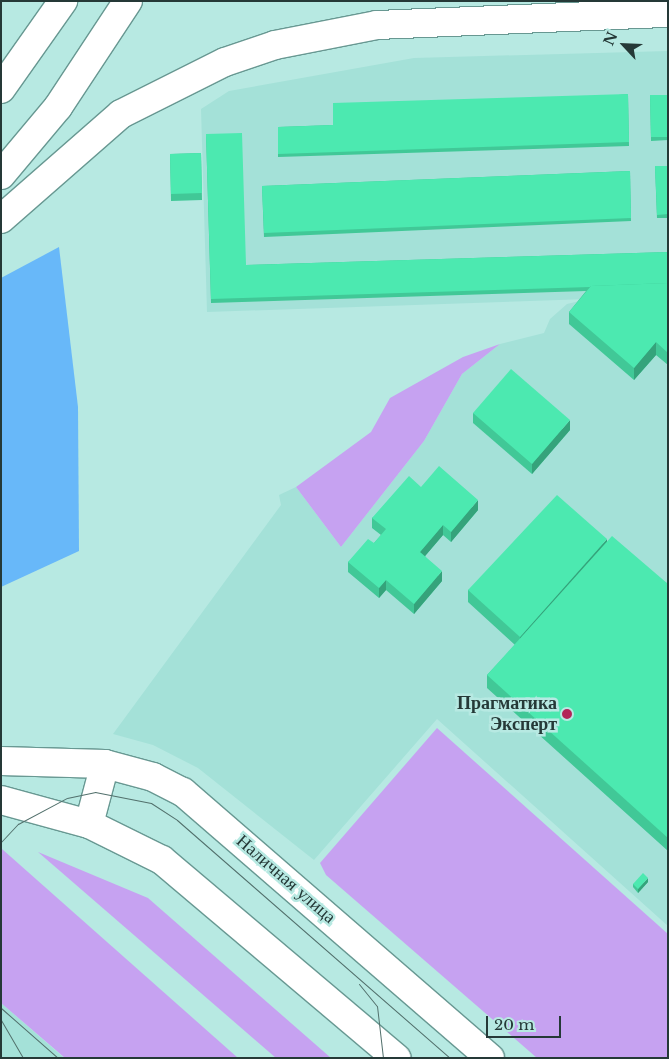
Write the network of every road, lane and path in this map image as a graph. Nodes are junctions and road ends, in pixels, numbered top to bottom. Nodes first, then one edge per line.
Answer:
1 (63, 1) edge
2 (128, 1) edge
3 (668, 13) edge
4 (1, 89) edge
5 (1, 175) edge
6 (1, 219) edge
7 (1, 760) edge
8 (106, 764) junction
9 (6, 800) edge
10 (89, 824) junction
11 (396, 1058) edge
12 (490, 1058) edge

1 - 4 main road
2 - 5 main road
3 - 6 main road
7 - 8 main road, Наличная улица
8 - 10 main road
8 - 12 main road, Наличная улица
9 - 10 main road
10 - 11 main road

